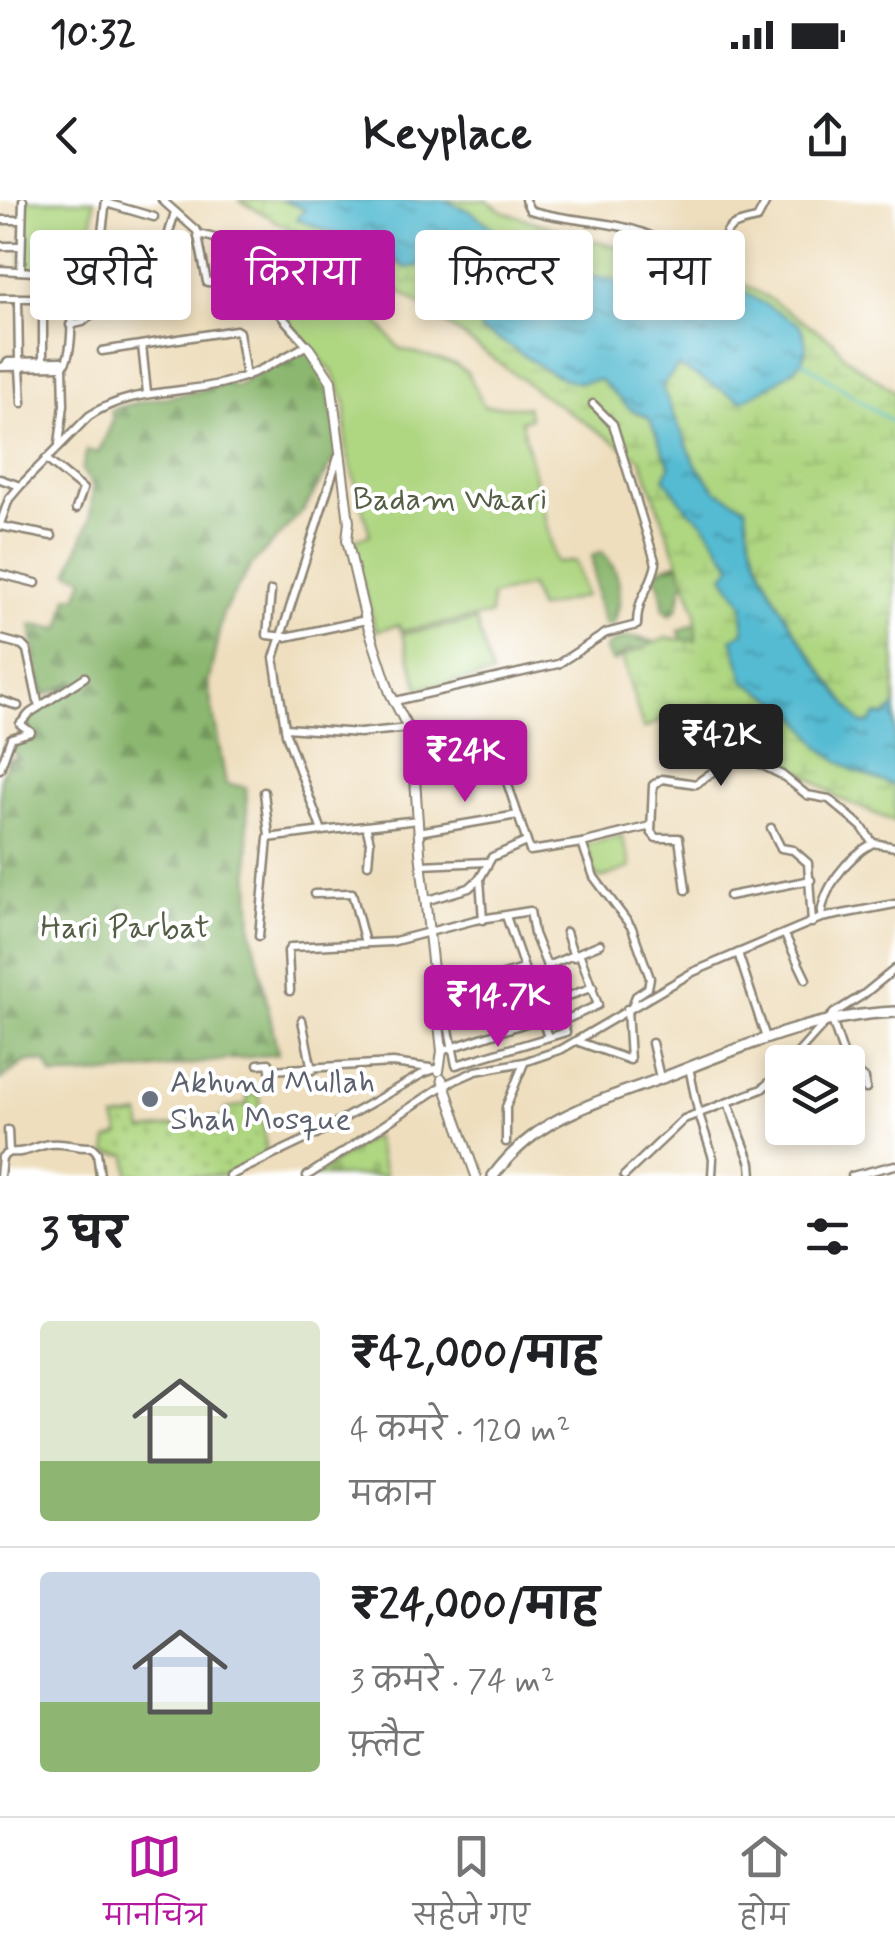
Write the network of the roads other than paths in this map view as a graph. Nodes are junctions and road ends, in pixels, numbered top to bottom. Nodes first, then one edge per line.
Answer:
1 (22, 200) edge
2 (162, 200) edge
3 (526, 200) edge
4 (767, 200) edge
5 (106, 201) edge
6 (175, 212) junction
7 (154, 217) dead end
8 (0, 220) edge
9 (21, 220) junction
10 (104, 230) edge
11 (170, 230) edge
12 (198, 234) junction
13 (211, 237) edge
14 (0, 246) edge
15 (21, 246) junction
16 (0, 270) edge
17 (21, 271) junction
18 (30, 271) edge
19 (211, 282) edge
20 (0, 298) edge
21 (18, 298) junction
22 (30, 298) edge
23 (43, 320) edge
24 (70, 320) edge
25 (85, 320) edge
26 (285, 320) edge
27 (70, 325) junction
28 (142, 345) junction
29 (308, 346) junction
30 (102, 351) dead end
31 (43, 362) junction
32 (62, 363) junction
33 (19, 365) junction
34 (2, 367) edge
35 (246, 377) junction
36 (147, 394) junction
37 (22, 403) dead end
38 (593, 404) dead end
39 (59, 446) junction
40 (338, 457) dead end
41 (46, 459) junction
42 (0, 479) edge
43 (20, 486) junction
44 (76, 508) dead end
45 (0, 525) edge
46 (52, 536) dead end
47 (0, 574) edge
48 (36, 584) dead end
49 (271, 591) dead end
50 (366, 620) junction
51 (281, 637) junction
52 (0, 638) edge
53 (85, 677) dead end
54 (0, 700) edge
55 (395, 702) junction
56 (18, 706) dead end
57 (39, 708) junction
58 (285, 728) junction
59 (408, 728) junction
60 (668, 735) dead end
61 (744, 757) junction
62 (0, 769) edge
63 (416, 774) junction
64 (264, 792) dead end
65 (518, 814) junction
66 (418, 820) junction
67 (366, 826) junction
68 (651, 826) junction
69 (771, 828) dead end
70 (322, 831) junction
71 (418, 832) junction
72 (269, 836) junction
73 (526, 842) junction
74 (873, 843) junction
75 (582, 844) junction
76 (895, 847) edge
77 (488, 862) junction
78 (368, 864) dead end
79 (421, 865) junction
80 (480, 878) junction
81 (812, 880) junction
82 (686, 890) dead end
83 (314, 894) dead end
84 (729, 896) dead end
85 (425, 901) junction
86 (895, 904) edge
87 (506, 916) junction
88 (821, 918) junction
89 (483, 920) junction
90 (812, 922) junction
91 (428, 932) junction
92 (566, 932) dead end
93 (259, 936) dead end
94 (785, 936) junction
95 (365, 943) junction
96 (600, 944) dead end
97 (738, 953) junction
98 (577, 956) junction
99 (547, 966) junction
100 (895, 969) edge
101 (523, 970) junction
102 (806, 979) dead end
103 (478, 982) junction
104 (592, 987) junction
105 (434, 990) junction
106 (290, 991) dead end
107 (558, 1000) junction
108 (629, 1008) junction
109 (895, 1012) edge
110 (442, 1015) junction
111 (542, 1018) junction
112 (302, 1020) dead end
113 (565, 1020) junction
114 (828, 1020) junction
115 (548, 1037) junction
116 (766, 1038) junction
117 (578, 1041) junction
118 (652, 1043) dead end
119 (805, 1045) edge
120 (839, 1045) edge
121 (446, 1048) junction
122 (524, 1062) junction
123 (258, 1064) dead end
124 (689, 1067) junction
125 (312, 1070) junction
126 (440, 1074) junction
127 (660, 1078) junction
128 (865, 1079) edge
129 (765, 1085) edge
130 (866, 1090) dead end
131 (728, 1103) junction
132 (698, 1111) junction
133 (8, 1130) dead end
134 (506, 1142) dead end
135 (9, 1152) junction
136 (893, 1166) edge
137 (0, 1176) edge
138 (100, 1176) edge
139 (229, 1176) edge
140 (307, 1176) edge
141 (476, 1176) edge
142 (493, 1176) edge
143 (624, 1176) edge
144 (712, 1176) edge
145 (752, 1176) edge
146 (852, 1176) edge
147 (893, 1176) edge

1 - 9 street
2 - 6 street
3 - 4 street
5 - 7 street
5 - 10 street
6 - 11 street
6 - 12 street
8 - 9 street
9 - 15 street
12 - 13 street
12 - 19 street
14 - 15 street
15 - 17 street
16 - 17 street
17 - 18 street
20 - 21 street
21 - 22 street
21 - 33 street
23 - 31 street
24 - 27 street
25 - 27 street
26 - 29 street
27 - 32 street
28 - 30 street
28 - 35 street
28 - 36 street
29 - 35 street
29 - 50 street
31 - 32 street
31 - 33 street
32 - 33 street
32 - 39 street
33 - 34 street
33 - 37 street
35 - 36 street
36 - 39 street
38 - 55 street
39 - 41 street
40 - 51 street
41 - 43 street
41 - 44 street
42 - 43 street
43 - 45 street
45 - 46 street
47 - 48 street
49 - 51 street
50 - 51 street
50 - 55 street
51 - 58 street
52 - 57 street
53 - 57 street
54 - 56 street
55 - 59 street
57 - 62 street
58 - 59 street
58 - 70 street
59 - 63 street
60 - 61 street
61 - 68 street
61 - 74 street
63 - 65 street
63 - 66 street
64 - 72 street
65 - 71 street
65 - 73 street
66 - 67 street
66 - 71 street
67 - 70 street
67 - 78 street
68 - 75 street
68 - 82 street
69 - 81 street
70 - 72 street
71 - 79 street
72 - 93 street
73 - 75 street
73 - 77 street
74 - 76 street
74 - 88 street
75 - 108 street
77 - 79 street
77 - 80 street
79 - 85 street
80 - 85 street
80 - 89 street
81 - 84 street
81 - 90 street
83 - 95 street
85 - 91 street
86 - 88 street
87 - 89 street
87 - 99 street
87 - 101 street
88 - 90 street
89 - 91 street
90 - 94 street
91 - 95 street
91 - 105 street
92 - 98 street
94 - 97 street
94 - 102 street
95 - 106 street
96 - 98 street
97 - 108 street
97 - 116 street
98 - 99 street
98 - 104 street
99 - 107 street
100 - 114 street
101 - 103 street
101 - 111 street
103 - 105 street
103 - 110 street
104 - 107 street
104 - 113 street
105 - 110 street
107 - 113 street
108 - 117 street
108 - 117 street
109 - 114 main road
110 - 121 street
111 - 115 street
111 - 121 street
112 - 125 street
113 - 115 street
114 - 116 main road
114 - 119 street
114 - 120 street
115 - 121 street
116 - 124 main road
117 - 122 street
118 - 127 street
121 - 126 street
122 - 126 street
122 - 134 street
123 - 125 street
124 - 127 main road
124 - 132 street
125 - 126 street
126 - 139 street
126 - 140 street
126 - 141 street
127 - 142 main road
128 - 130 street
129 - 131 street
131 - 132 street
131 - 145 street
132 - 143 street
132 - 144 street
133 - 135 street
135 - 137 street
135 - 138 street
136 - 146 street
136 - 147 street

